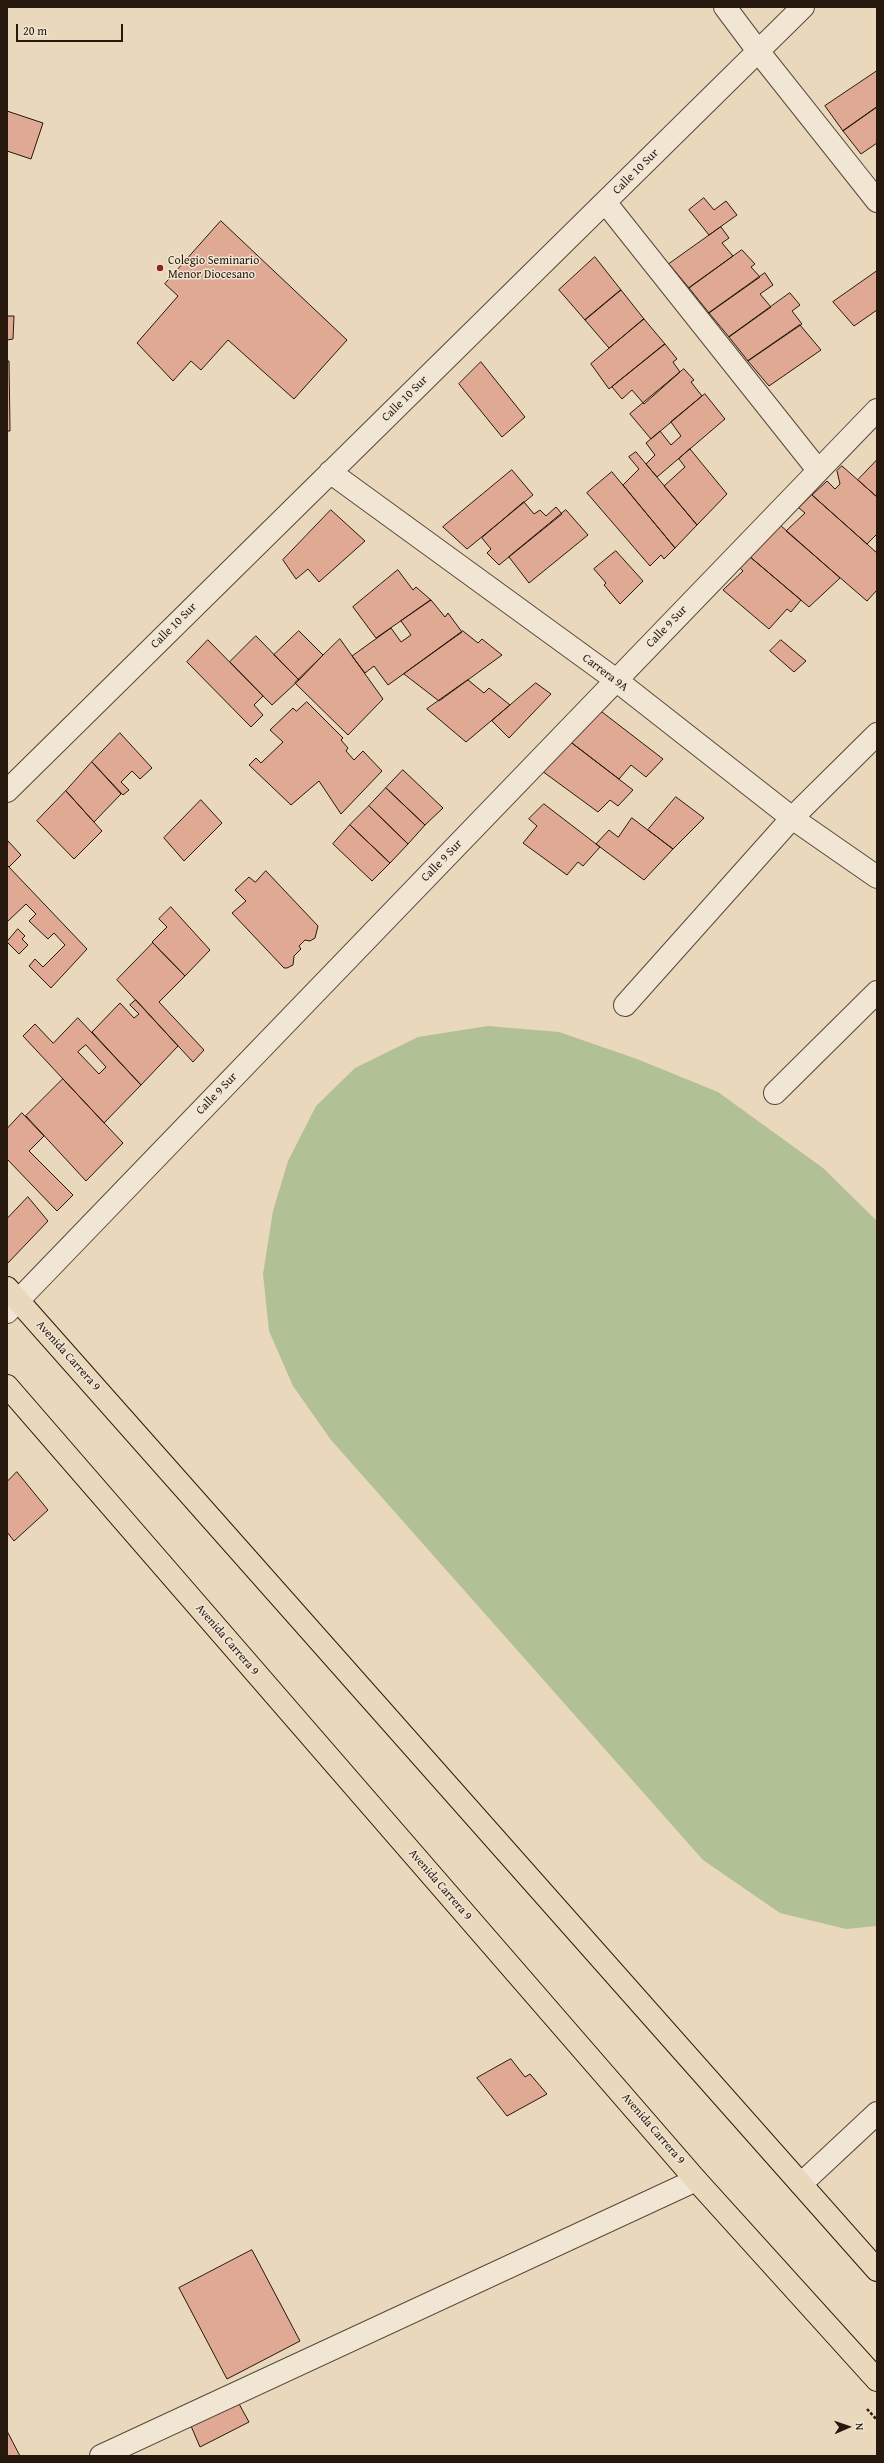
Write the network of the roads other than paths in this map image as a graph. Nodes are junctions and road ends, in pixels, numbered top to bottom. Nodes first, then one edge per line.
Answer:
1 (725, 7) edge
2 (803, 7) edge
3 (758, 51) junction
4 (877, 201) edge
5 (605, 202) junction
6 (877, 410) edge
7 (818, 470) junction
8 (330, 472) junction
9 (616, 680) junction
10 (877, 734) edge
11 (7, 791) edge
12 (792, 818) junction
13 (877, 877) edge
14 (877, 992) edge
15 (625, 1005) dead end
16 (775, 1093) dead end
17 (11, 1300) edge
18 (7, 1386) edge
19 (877, 2113) edge
20 (696, 2180) junction
21 (801, 2184) junction
22 (877, 2270) edge
23 (877, 2380) edge
24 (101, 2456) edge

1 - 3 street
2 - 3 street, Calle 10 Sur
3 - 4 street
3 - 5 street, Calle 10 Sur
5 - 7 street
5 - 8 street, Calle 10 Sur
6 - 7 street, Calle 9 Sur
7 - 9 street, Calle 9 Sur
8 - 9 street, Carrera 9A
8 - 11 street, Calle 10 Sur
9 - 12 street, Carrera 9A
9 - 17 street, Calle 9 Sur
10 - 12 street
12 - 13 street, Carrera 9A
12 - 15 street
14 - 16 street
17 - 21 main road, Avenida Carrera 9
18 - 20 main road, Avenida Carrera 9
19 - 21 street
20 - 23 main road, Avenida Carrera 9
20 - 24 street
21 - 22 main road, Avenida Carrera 9

